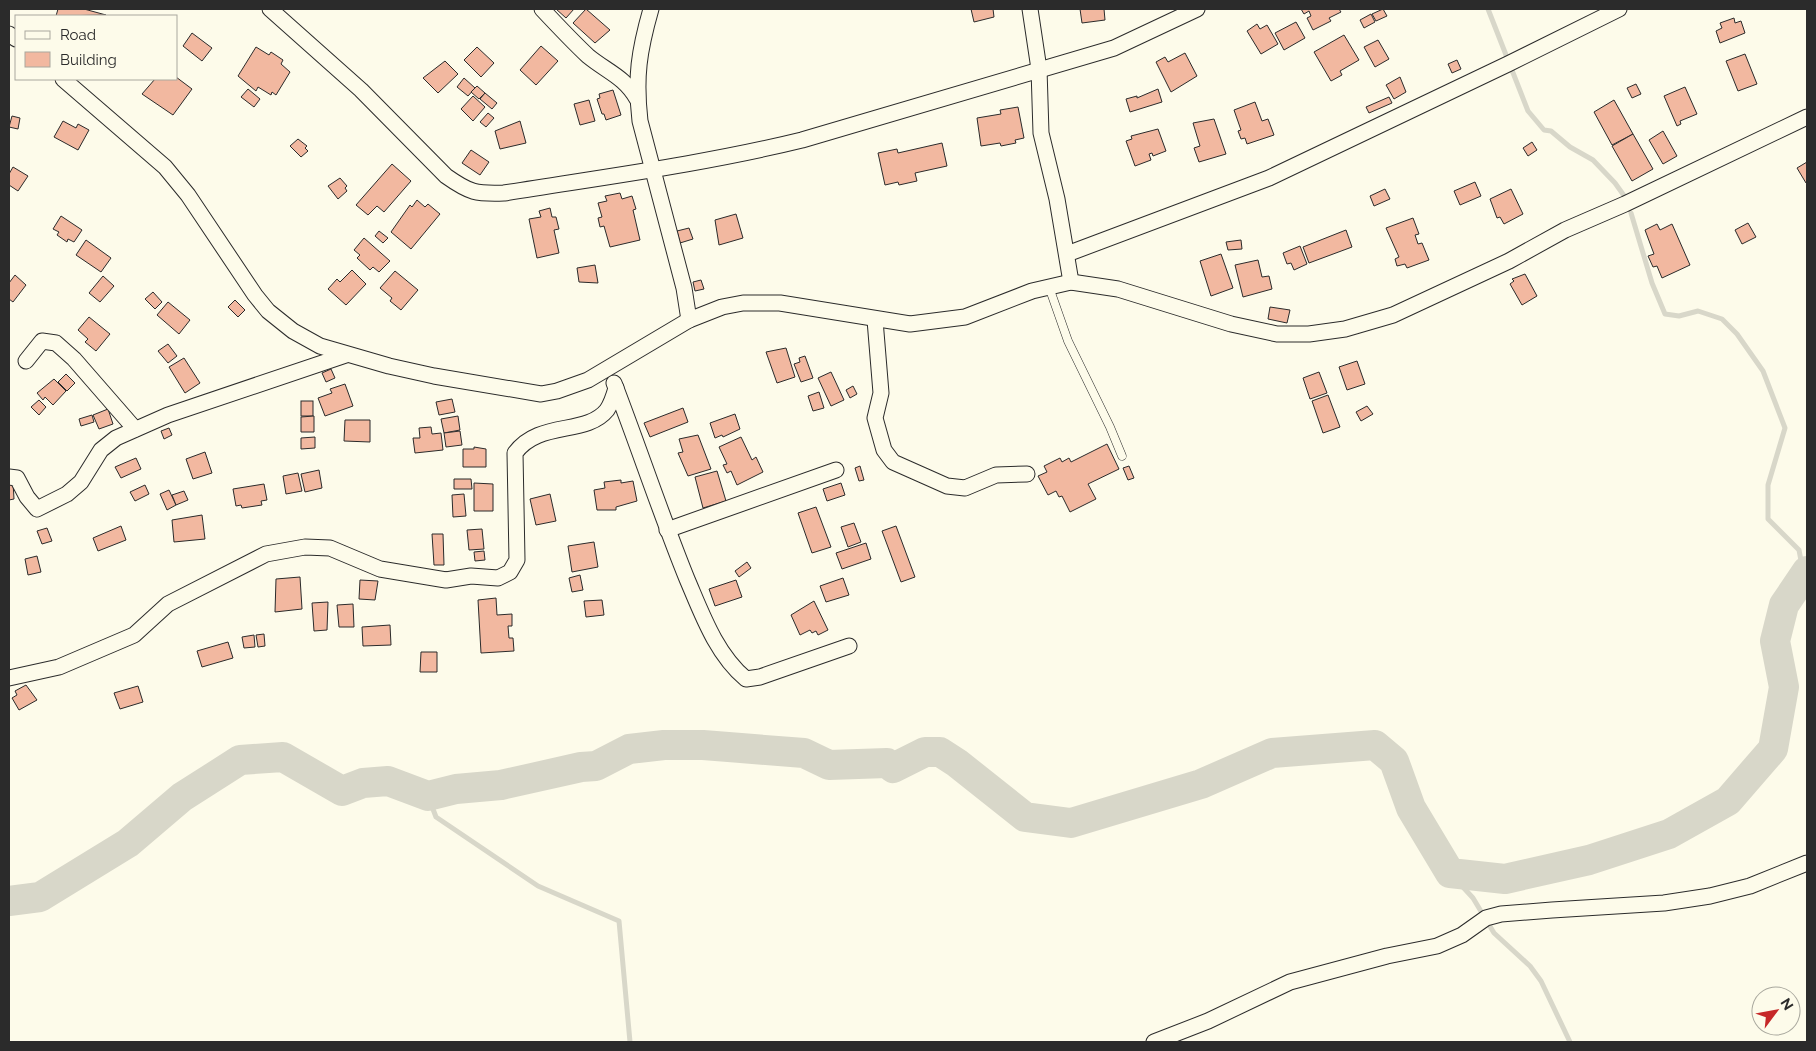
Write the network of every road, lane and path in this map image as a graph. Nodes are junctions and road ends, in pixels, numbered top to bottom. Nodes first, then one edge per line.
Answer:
1 (270, 9) edge
2 (542, 9) edge
3 (650, 9) edge
4 (1030, 9) edge
5 (1197, 9) edge
6 (1619, 9) edge
7 (1039, 69) junction
8 (64, 80) edge
9 (637, 99) junction
10 (1807, 117) edge
11 (654, 168) junction
12 (1067, 254) junction
13 (1071, 282) junction
14 (1049, 287) junction
15 (688, 320) junction
16 (875, 320) junction
17 (346, 354) junction
18 (26, 361) dead end
19 (608, 368) junction
20 (616, 388) junction
21 (135, 429) junction
22 (1122, 456) dead end
23 (836, 470) dead end
24 (1027, 474) dead end
25 (9, 477) edge
26 (667, 530) junction
27 (849, 646) dead end
28 (9, 678) edge
29 (1807, 863) edge
30 (1154, 1042) edge

1 - 11 street
2 - 9 street
3 - 9 street
4 - 7 street
5 - 7 street
6 - 12 street
7 - 11 street
7 - 12 street
8 - 17 street
9 - 11 street
10 - 13 street
11 - 15 street
12 - 13 street
13 - 14 street
14 - 16 street
14 - 22 lane
15 - 16 street
15 - 19 street
16 - 24 street
17 - 19 street
17 - 21 street
18 - 21 street
19 - 20 street
20 - 26 street
20 - 28 street
21 - 25 street
23 - 26 street
26 - 27 street
29 - 30 street

